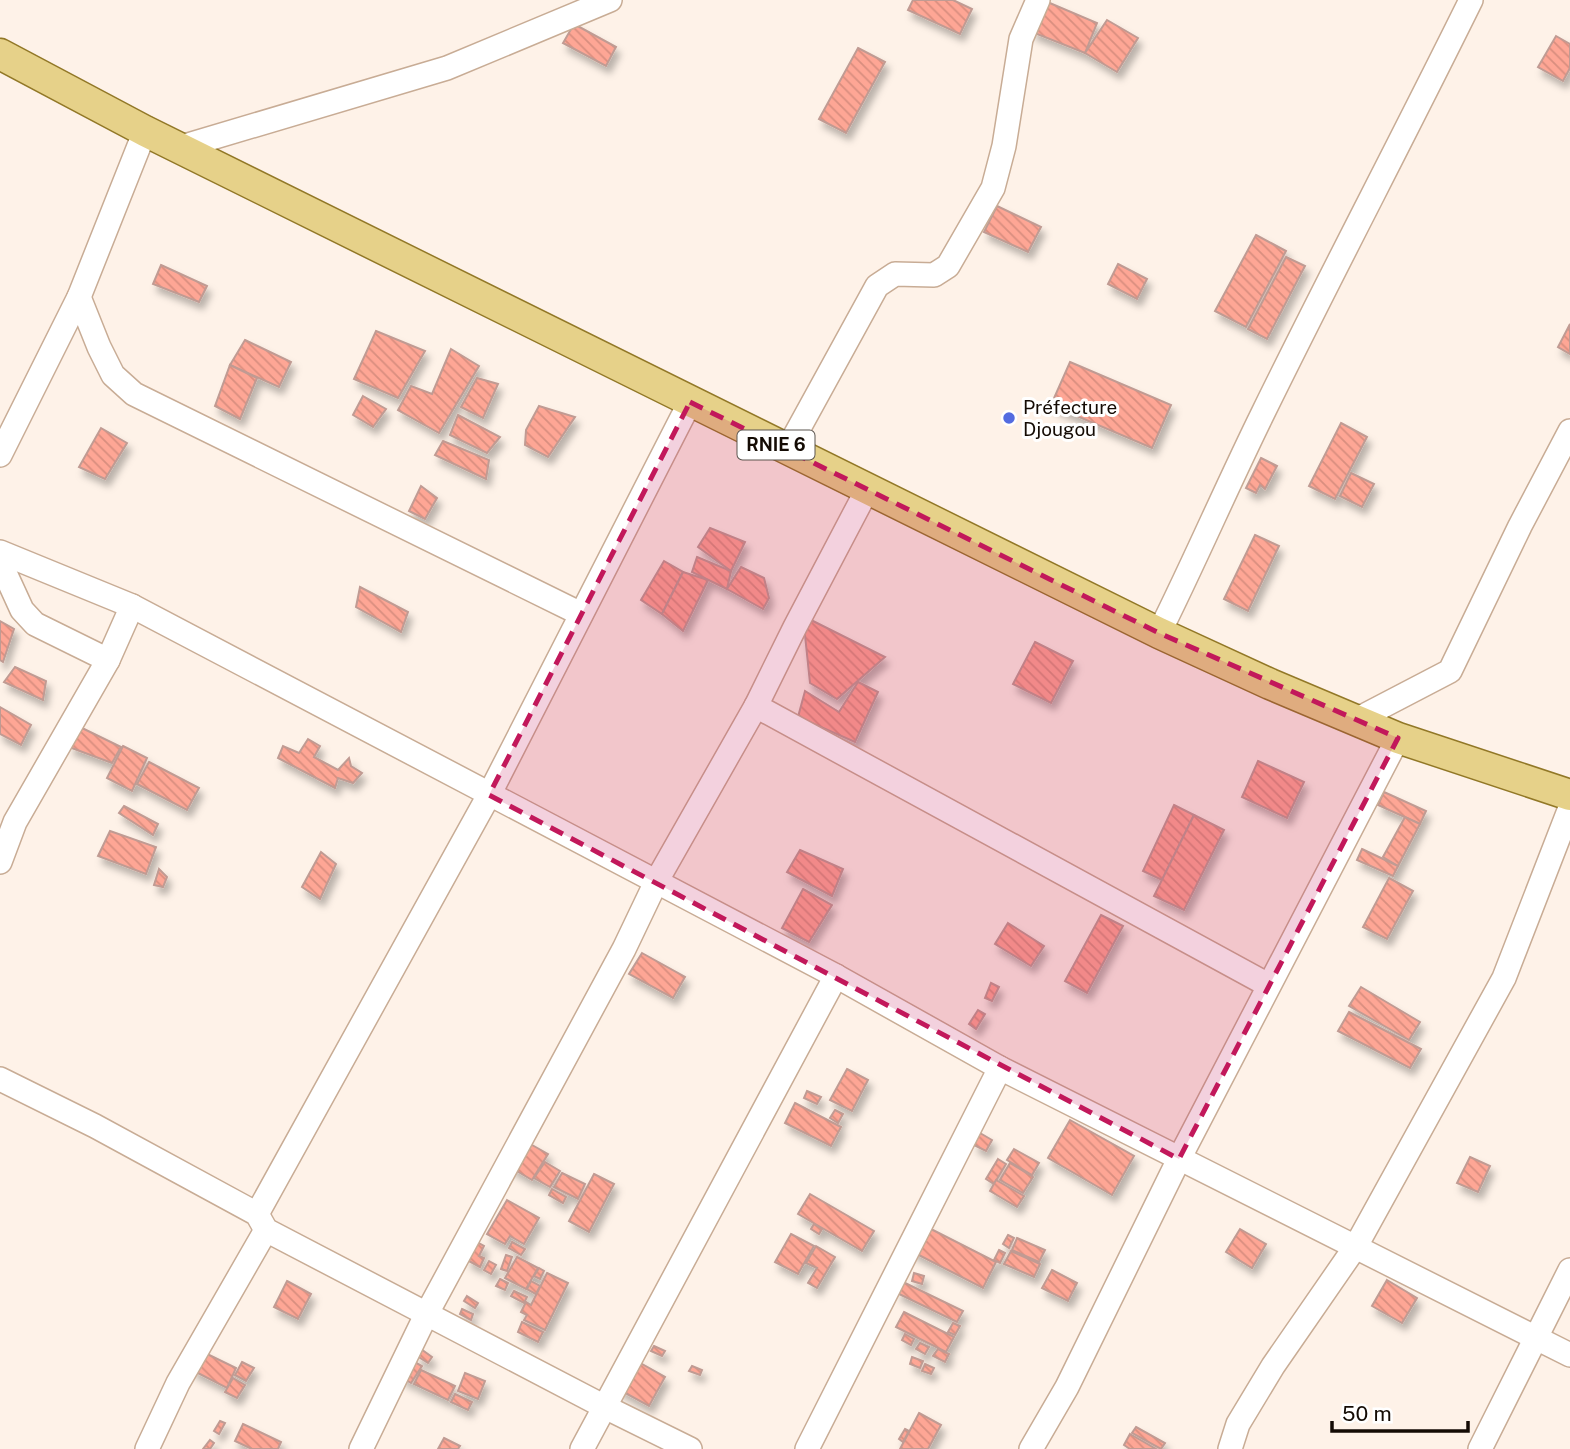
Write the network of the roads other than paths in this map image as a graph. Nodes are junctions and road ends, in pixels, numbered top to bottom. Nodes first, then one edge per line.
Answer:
1 (610, 0) edge
2 (1038, 0) edge
3 (1471, 0) edge
4 (0, 54) edge
5 (145, 131) junction
6 (178, 148) junction
7 (79, 296) junction
8 (690, 402) junction
9 (1570, 431) edge
10 (787, 450) junction
11 (0, 456) edge
12 (867, 489) junction
13 (0, 552) edge
14 (0, 562) edge
15 (132, 606) junction
16 (581, 614) junction
17 (1158, 634) junction
18 (108, 660) junction
19 (756, 706) junction
20 (1356, 720) junction
21 (1398, 738) junction
22 (489, 795) junction
23 (1570, 795) edge
24 (1570, 808) edge
25 (0, 862) edge
26 (656, 882) junction
27 (836, 976) junction
28 (1268, 985) junction
29 (1000, 1068) junction
30 (0, 1079) edge
31 (1179, 1159) junction
32 (261, 1222) junction
33 (1356, 1246) junction
34 (1570, 1270) edge
35 (426, 1315) junction
36 (1536, 1336) junction
37 (1570, 1354) edge
38 (603, 1406) junction
39 (146, 1449) edge
40 (361, 1449) edge
41 (582, 1449) edge
42 (690, 1449) edge
43 (807, 1449) edge
44 (1031, 1449) edge
45 (1230, 1449) edge
46 (1480, 1449) edge

1 - 6 street
2 - 10 street
3 - 17 street
4 - 5 main road, RNIE 6
5 - 6 main road, RNIE 6
5 - 7 street
6 - 8 main road, RNIE 6
7 - 11 street
7 - 16 street
8 - 10 main road, RNIE 6
8 - 16 street
9 - 20 street
10 - 12 main road, RNIE 6
12 - 17 main road, RNIE 6
12 - 19 street
13 - 15 street
14 - 18 street
15 - 18 street
15 - 22 street
16 - 22 street
17 - 20 main road, RNIE 6
18 - 25 street
19 - 26 street
19 - 28 street
20 - 21 main road, RNIE 6
21 - 23 main road, RNIE 6
21 - 28 street
22 - 26 street
22 - 32 street
24 - 33 street
26 - 27 street
26 - 35 street
27 - 29 street
27 - 38 street
28 - 31 street
29 - 31 street
29 - 43 street
30 - 32 street
31 - 33 street
31 - 44 street
32 - 35 street
32 - 39 street
33 - 36 street
33 - 45 street
34 - 36 street
35 - 38 street
35 - 40 street
36 - 37 street
36 - 46 street
38 - 41 street
38 - 42 street

